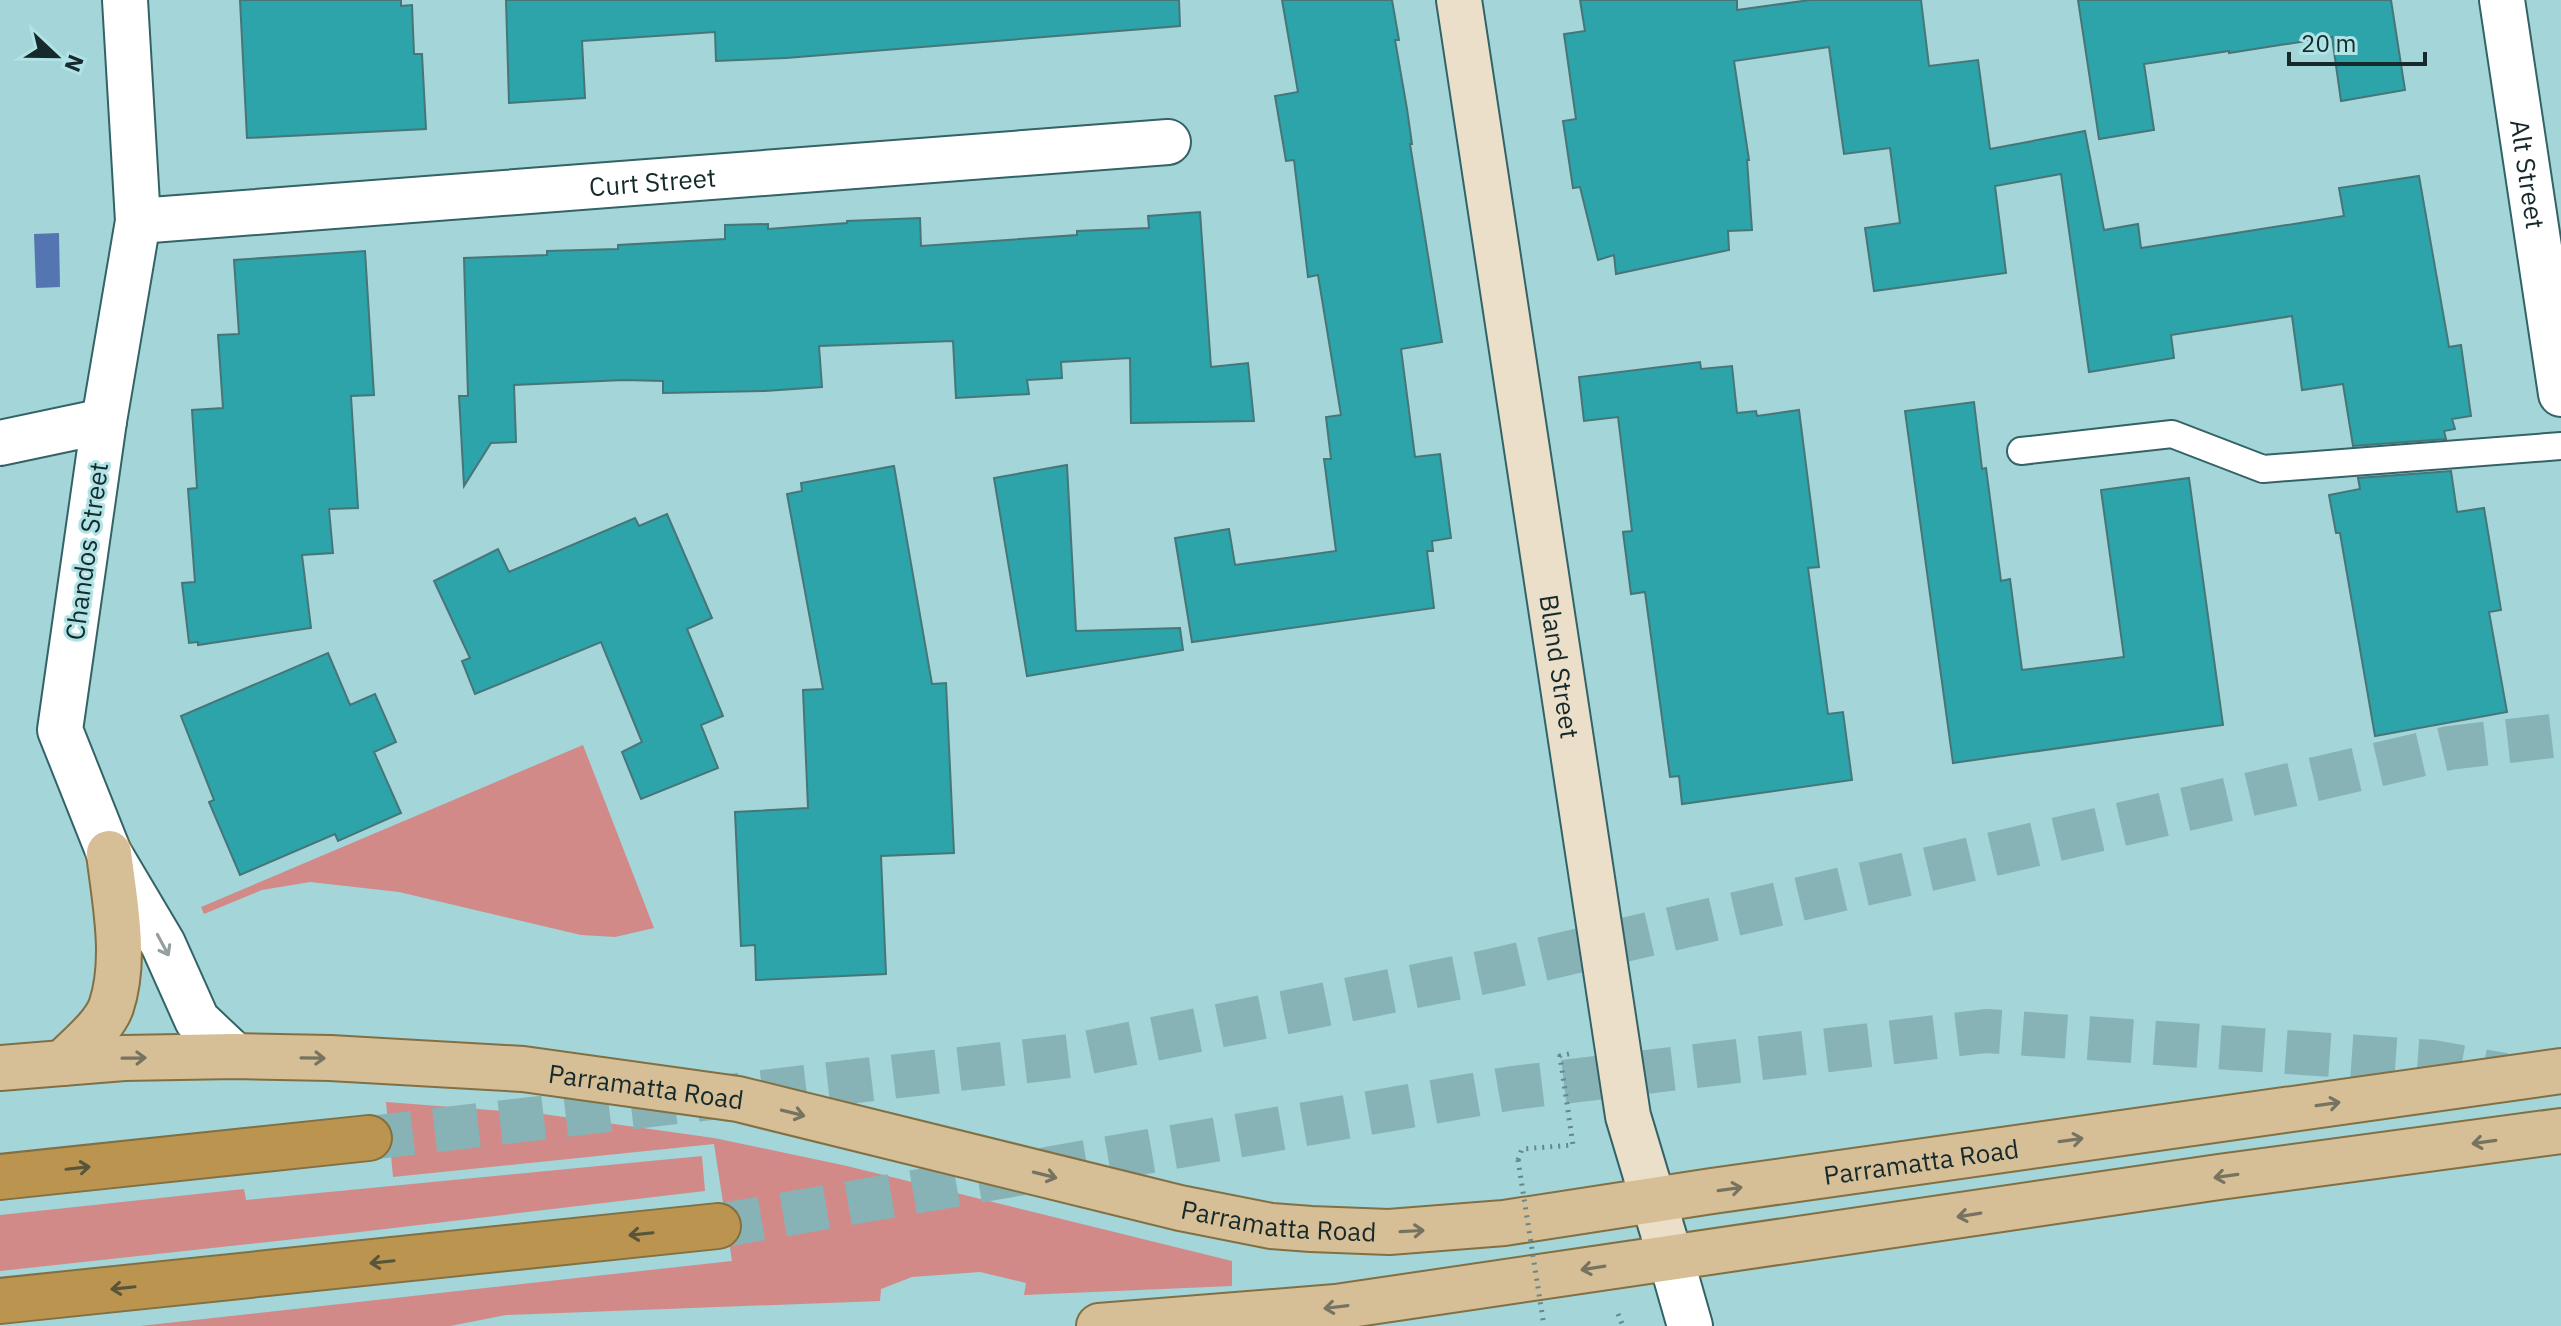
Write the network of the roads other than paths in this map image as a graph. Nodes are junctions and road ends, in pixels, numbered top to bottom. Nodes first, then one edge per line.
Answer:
1 (125, 0) edge
2 (1459, 0) edge
3 (2502, 0) edge
4 (1168, 142) dead end
5 (138, 221) junction
6 (2553, 276) edge
7 (2561, 394) edge
8 (104, 421) junction
9 (0, 443) edge
10 (2561, 446) edge
11 (2021, 451) dead end
12 (109, 853) junction
13 (235, 1056) junction
14 (63, 1063) junction
15 (0, 1068) edge
16 (2561, 1071) edge
17 (2561, 1131) edge
18 (369, 1138) tunnel mouth
19 (0, 1177) edge
20 (1653, 1200) junction
21 (718, 1226) tunnel mouth
22 (1670, 1256) junction
23 (0, 1301) edge
24 (1099, 1326) edge
25 (1690, 1326) edge

1 - 5 street, Chandos Street
2 - 20 street, Bland Street
3 - 6 street, Alt Street
4 - 5 street, Curt Street
5 - 8 street, Chandos Street
6 - 7 street, Alt Street
8 - 9 street
8 - 12 street, Chandos Street
10 - 11 lane
12 -> 13 street, Chandos Street
12 - 14 main road
14 -> 13 main road, Parramatta Road
13 -> 20 main road, Parramatta Road
14 - 15 main road, Parramatta Road
20 -> 16 main road, Parramatta Road
17 -> 22 main road
19 -> 18 highway
20 - 22 street, Bland Street
21 -> 23 highway
22 -> 24 main road
22 - 25 street, Bland Street

